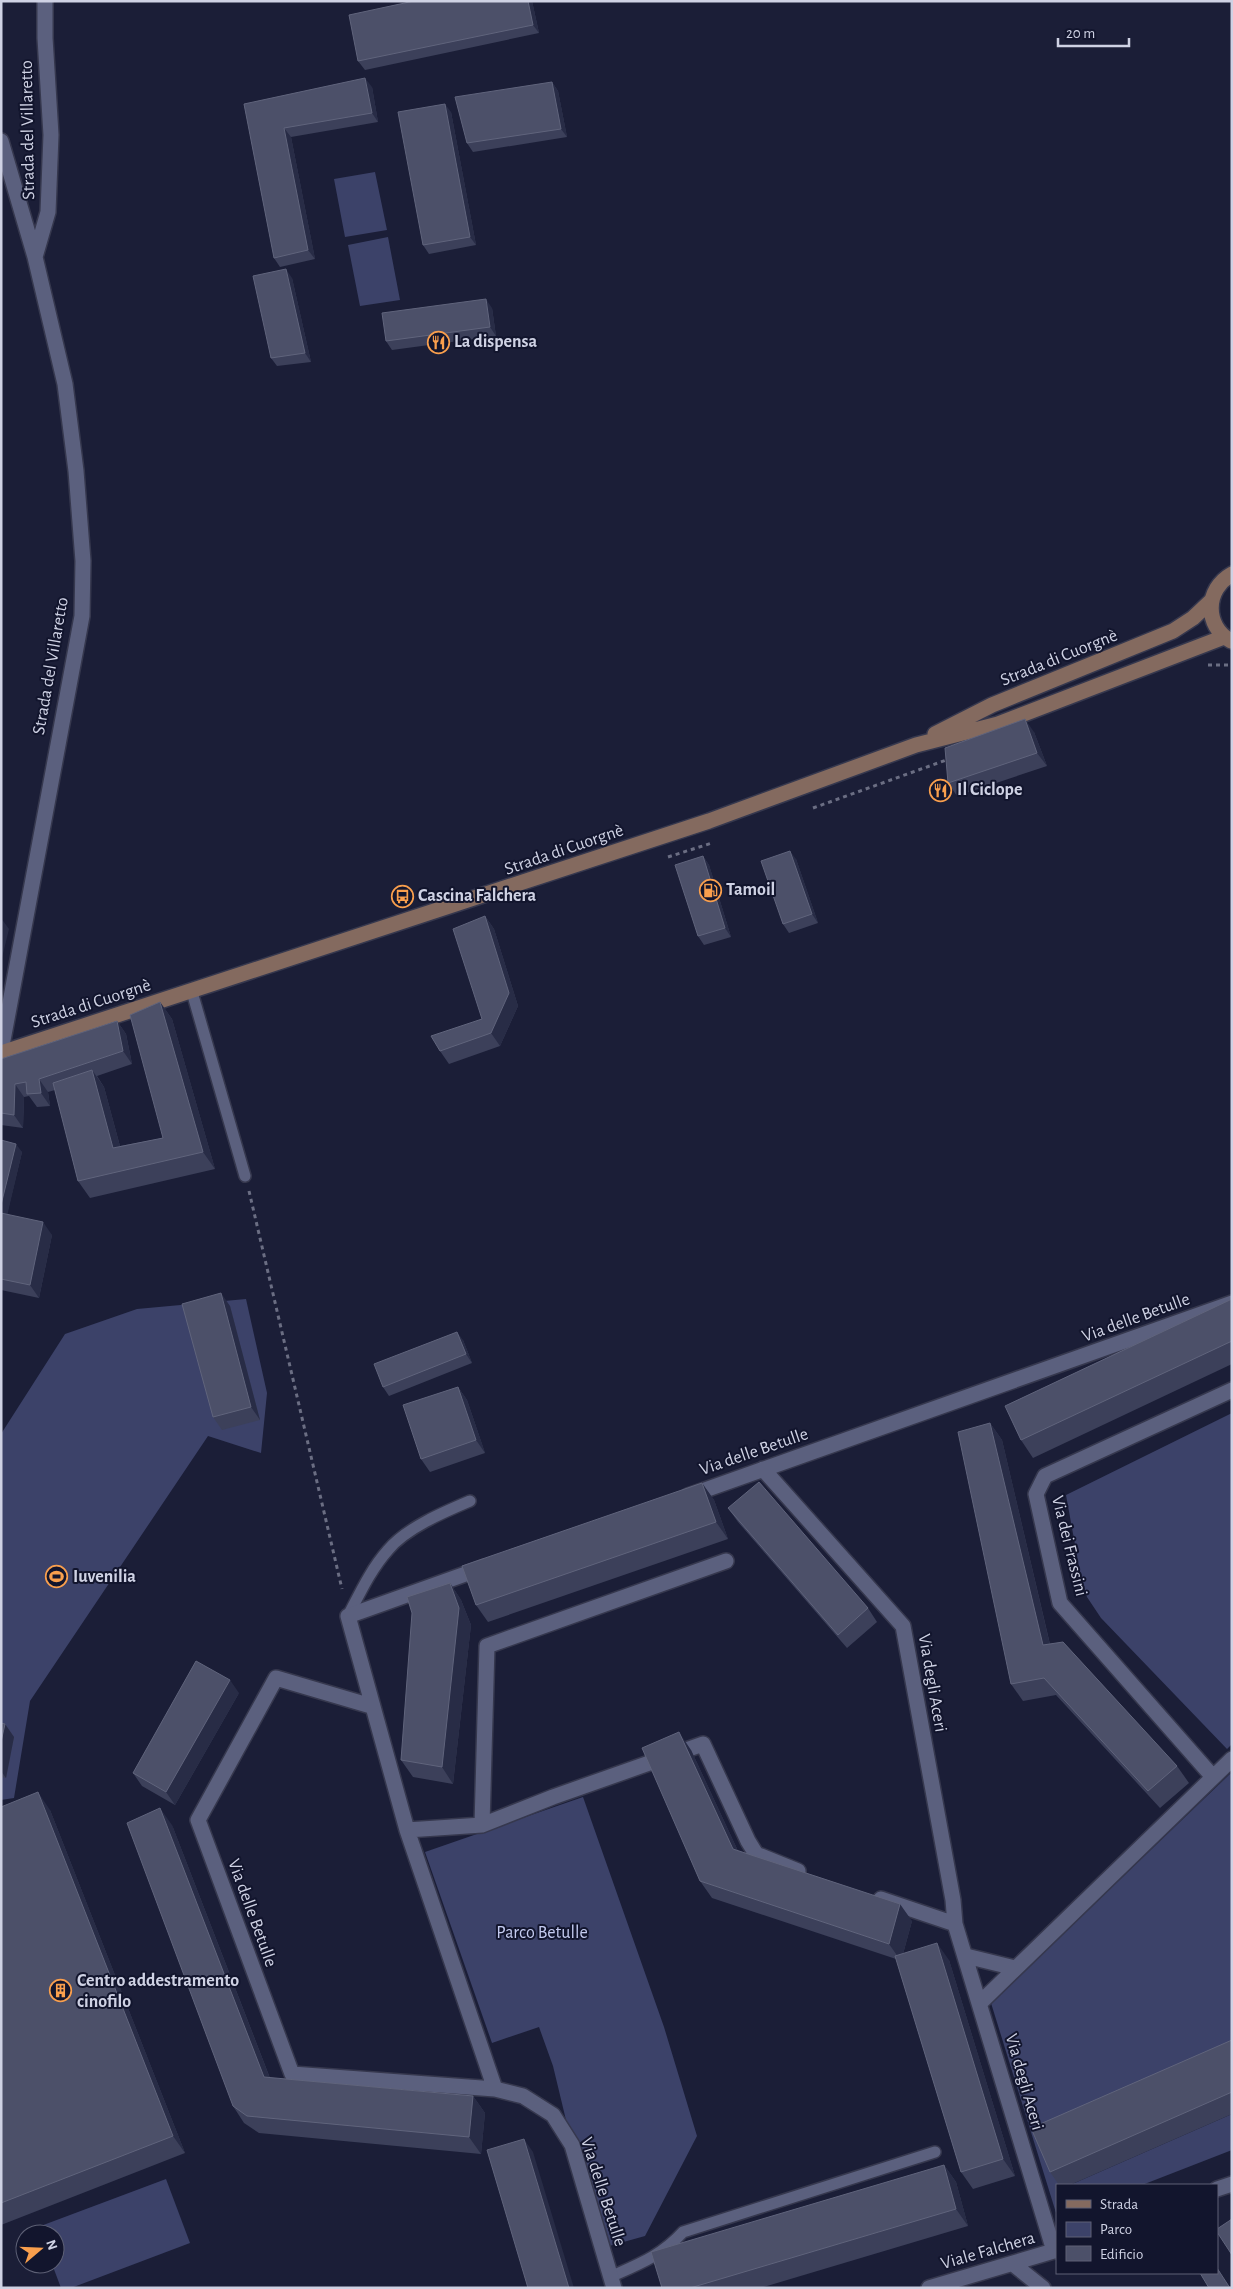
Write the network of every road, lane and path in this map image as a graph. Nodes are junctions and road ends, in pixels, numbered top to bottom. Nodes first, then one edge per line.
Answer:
1 (45, 1) edge
2 (1, 141) edge
3 (36, 257) junction
4 (1232, 574) edge
5 (1211, 600) junction
6 (1228, 639) edge
7 (916, 745) junction
8 (192, 992) junction
9 (1, 1052) edge
10 (245, 1176) joint
11 (1232, 1303) edge
12 (1232, 1390) edge
13 (763, 1469) junction
14 (470, 1501) dead end
15 (670, 1502) edge
16 (503, 1561) edge
17 (726, 1561) dead end
18 (348, 1616) junction
19 (371, 1706) junction
20 (1232, 1759) edge
21 (1213, 1777) junction
22 (482, 1825) junction
23 (407, 1830) junction
24 (808, 1874) edge
25 (863, 1893) edge
26 (955, 1924) junction
27 (966, 1956) junction
28 (1016, 1968) junction
29 (980, 2002) junction
30 (495, 2089) junction
31 (935, 2152) dead end
32 (1232, 2184) edge
33 (1218, 2189) edge
34 (1056, 2251) edge
35 (1013, 2264) junction
36 (983, 2281) edge
37 (612, 2282) edge
38 (928, 2288) edge
39 (1043, 2288) edge

1 - 3 street, Strada del Villaretto
2 - 3 street, Strada del Villaretto
3 - 9 street, Strada del Villaretto
4 - 5 main road, Strada di Cuorgnè
5 - 6 main road
5 - 7 main road, Strada di Cuorgnè
6 - 7 main road, Strada di Cuorgnè
7 - 8 main road, Strada di Cuorgnè
8 - 9 main road, Strada di Cuorgnè
8 - 10 lane
10 - 18 path
11 - 13 street, Via delle Betulle
12 - 21 street, Via dei Frassini
13 - 15 street, Via delle Betulle
13 - 26 street, Via degli Aceri
14 - 18 lane
16 - 18 street
17 - 22 street
18 - 19 street
19 - 23 street
19 - 30 street, Via delle Betulle
20 - 21 street
21 - 28 street
22 - 23 street
22 - 24 street
23 - 30 street
25 - 26 street
26 - 27 street, Via degli Aceri
27 - 28 street
27 - 29 street, Via degli Aceri
28 - 29 street
29 - 34 street, Via degli Aceri
30 - 37 street, Via delle Betulle
31 - 37 lane
32 - 33 street
34 - 35 street, Viale Falchera
35 - 36 street, Viale Falchera
35 - 39 street
36 - 38 street, Viale Falchera

